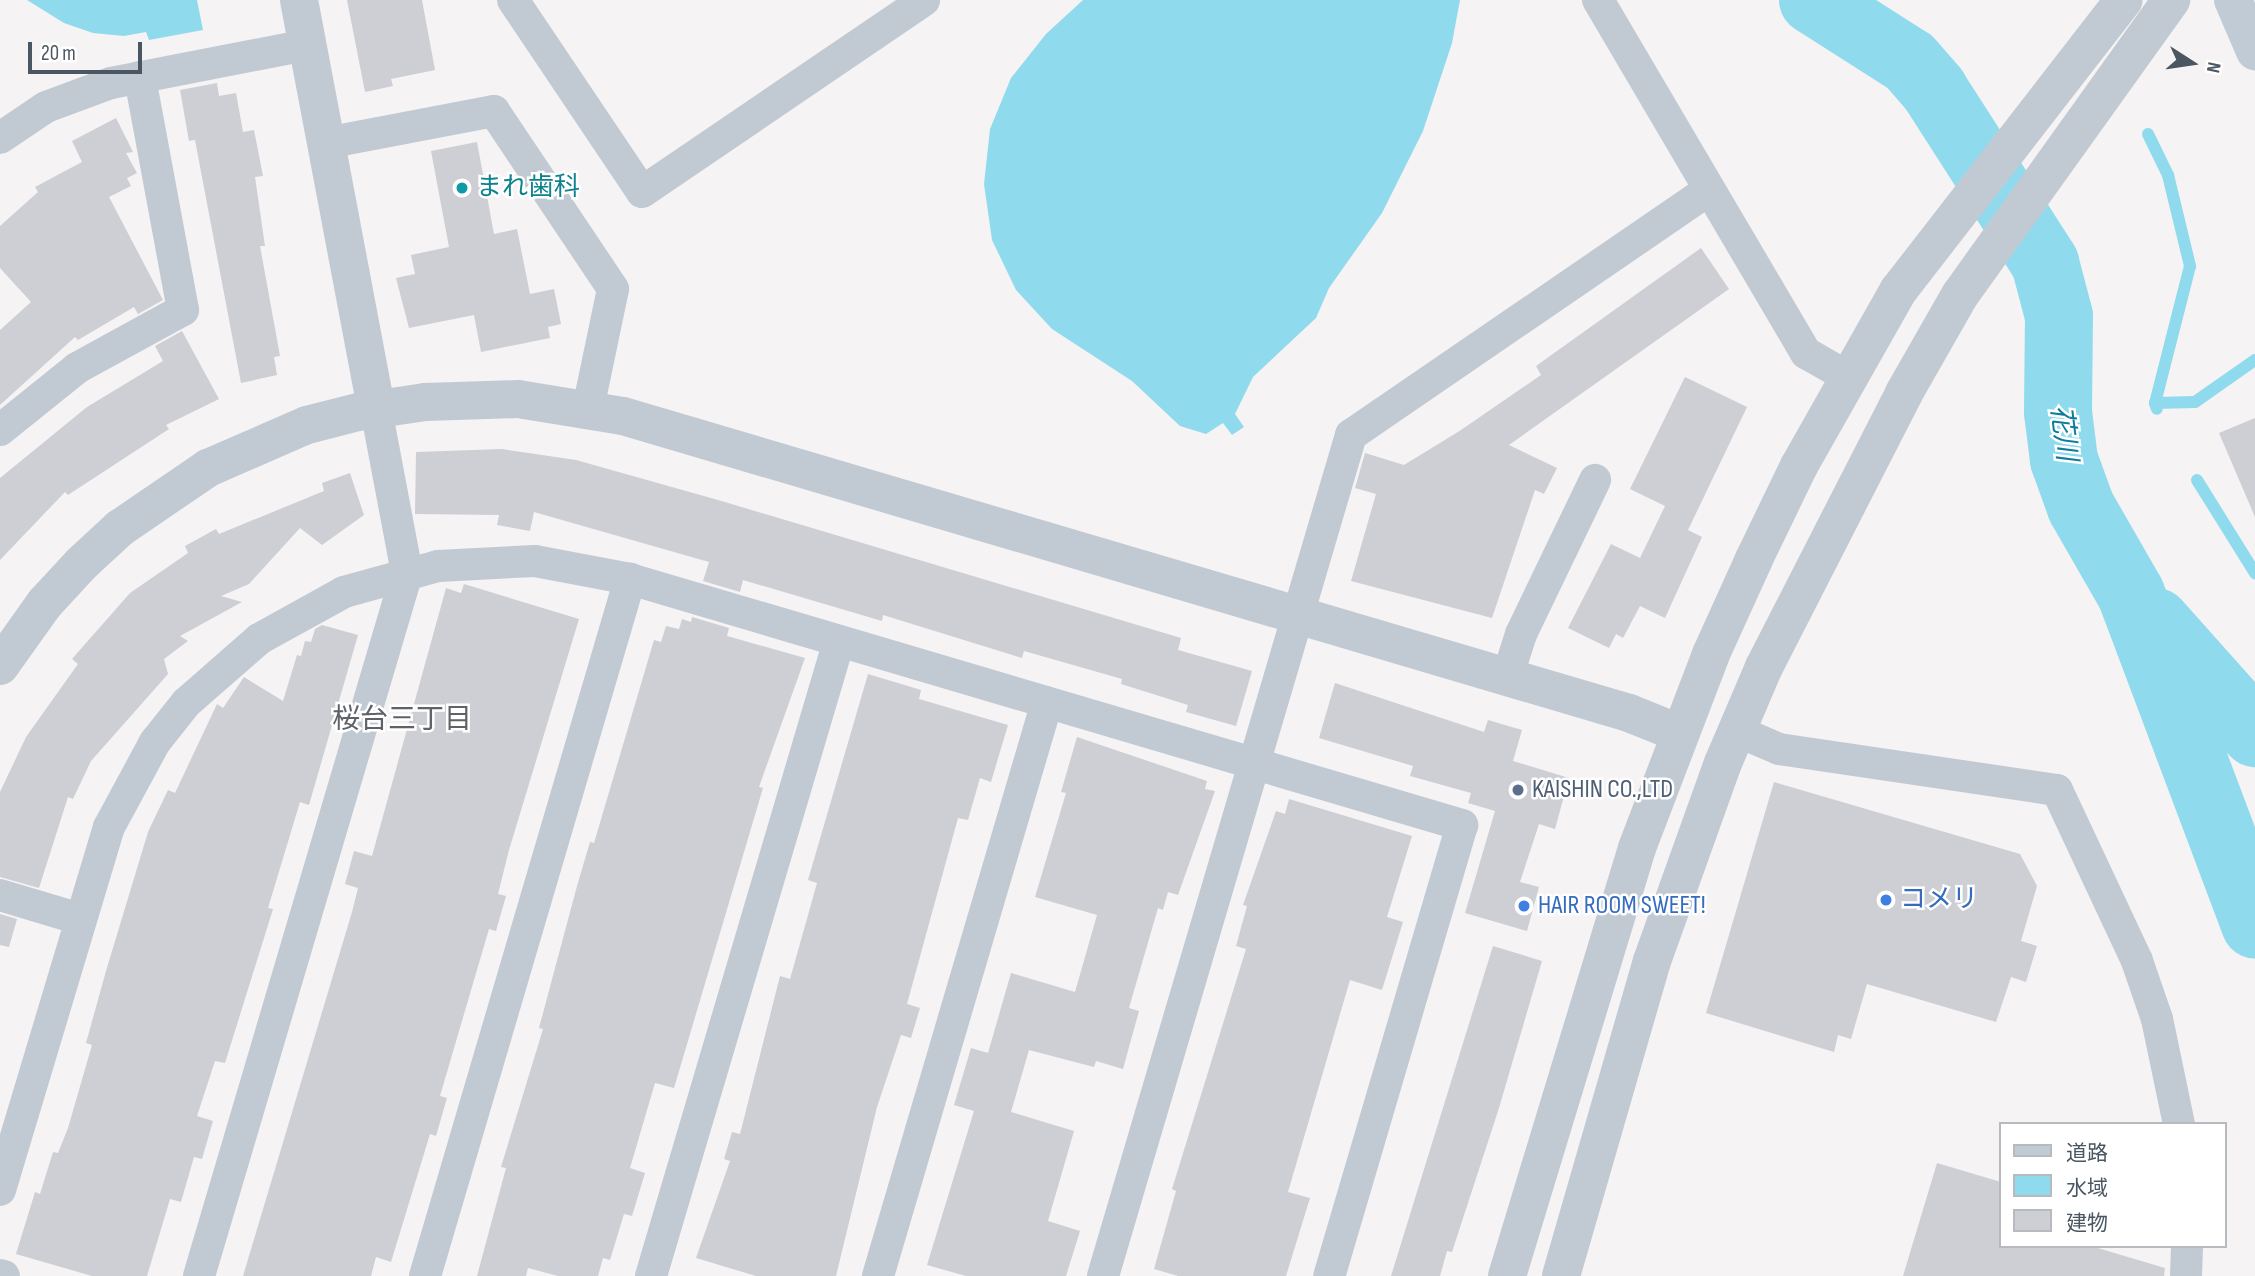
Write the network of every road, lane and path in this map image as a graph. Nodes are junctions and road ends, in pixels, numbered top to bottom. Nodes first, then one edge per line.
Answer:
1 (299, 0) edge
2 (513, 0) edge
3 (924, 0) edge
4 (1598, 0) edge
5 (2124, 0) edge
6 (2171, 0) edge
7 (2233, 0) edge
8 (307, 45) junction
9 (2255, 51) edge
10 (139, 77) junction
11 (0, 138) edge
12 (326, 143) junction
13 (1709, 190) junction
14 (1848, 377) junction
15 (376, 409) junction
16 (588, 409) junction
17 (0, 430) edge
18 (1595, 480) dead end
19 (407, 573) junction
20 (630, 579) junction
21 (1298, 616) junction
22 (839, 641) junction
23 (0, 666) edge
24 (1507, 678) junction
25 (1047, 702) junction
26 (1737, 731) junction
27 (1679, 733) junction
28 (1254, 763) junction
29 (0, 895) edge
30 (80, 919) junction
31 (2179, 1122) edge
32 (0, 1189) edge
33 (2187, 1248) edge
34 (199, 1276) edge
35 (425, 1276) edge
36 (652, 1276) edge
37 (878, 1276) edge
38 (1103, 1276) edge
39 (1329, 1276) edge
40 (1507, 1276) edge
41 (1561, 1276) edge
42 (2186, 1276) edge

1 - 8 street
2 - 3 street
4 - 13 street
5 - 14 street
6 - 26 street
7 - 9 main road
8 - 10 street
8 - 12 street
10 - 11 street
10 - 17 street
12 - 15 street
12 - 16 street
13 - 14 street
13 - 21 street
14 - 27 street
15 - 16 street
15 - 19 street
15 - 23 street
16 - 21 street
18 - 24 street
19 - 20 street
19 - 30 street
19 - 34 street
20 - 22 street
20 - 35 street
21 - 24 street
21 - 28 street
22 - 25 street
22 - 36 street
24 - 27 street
25 - 28 street
25 - 37 street
26 - 31 street
26 - 41 street
27 - 40 street
28 - 38 street
28 - 39 street
29 - 30 street
30 - 32 street
33 - 42 street

